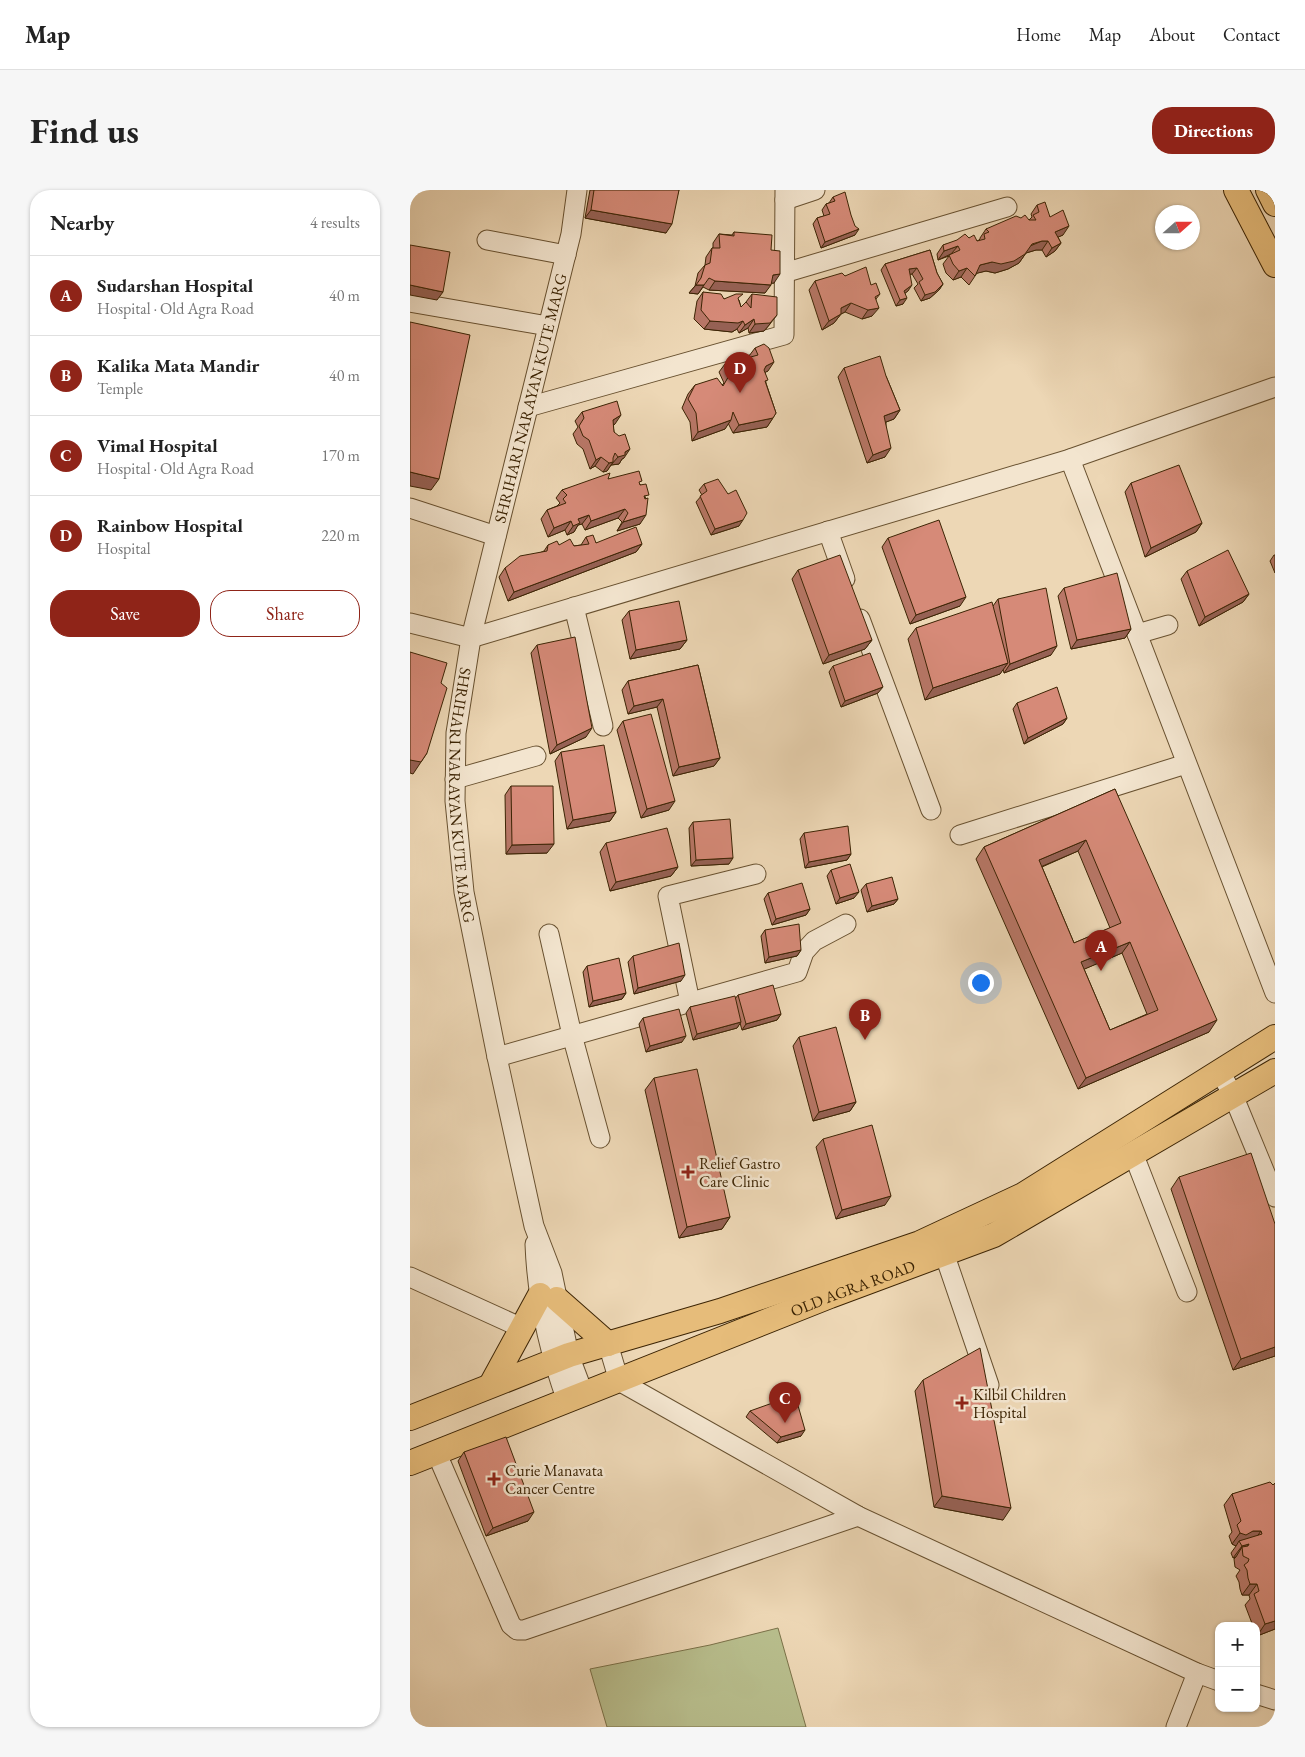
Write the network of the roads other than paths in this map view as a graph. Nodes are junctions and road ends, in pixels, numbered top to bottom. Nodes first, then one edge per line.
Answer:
1 (577, 190) edge
2 (814, 190) edge
3 (1236, 190) edge
4 (1268, 190) edge
5 (785, 195) edge
6 (1275, 204) edge
7 (1007, 208) dead end
8 (487, 240) dead end
9 (566, 255) junction
10 (1275, 265) edge
11 (784, 274) junction
12 (410, 302) edge
13 (548, 326) junction
14 (1275, 387) edge
15 (528, 406) junction
16 (1070, 459) junction
17 (410, 508) edge
18 (828, 532) junction
19 (496, 536) junction
20 (574, 607) junction
21 (410, 623) edge
22 (1168, 625) dead end
23 (1136, 634) junction
24 (471, 638) junction
25 (1148, 663) junction
26 (1168, 677) dead end
27 (603, 726) dead end
28 (536, 756) dead end
29 (1186, 764) junction
30 (455, 779) junction
31 (931, 810) dead end
32 (960, 835) dead end
33 (756, 874) dead end
34 (846, 924) dead end
35 (549, 934) dead end
36 (1275, 993) edge
37 (690, 1002) junction
38 (572, 1035) junction
39 (1275, 1036) edge
40 (497, 1057) junction
41 (1275, 1071) edge
42 (1220, 1072) junction
43 (1233, 1095) junction
44 (600, 1138) dead end
45 (1133, 1153) junction
46 (1275, 1197) edge
47 (944, 1253) junction
48 (410, 1277) edge
49 (1186, 1292) dead end
50 (549, 1297) junction
51 (522, 1328) junction
52 (608, 1344) junction
53 (561, 1358) junction
54 (619, 1381) junction
55 (988, 1385) edge
56 (491, 1386) junction
57 (575, 1398) junction
58 (410, 1418) edge
59 (437, 1454) junction
60 (410, 1463) edge
61 (858, 1516) junction
62 (1197, 1673) junction
63 (1215, 1680) edge
64 (1260, 1695) edge
65 (1275, 1700) edge
66 (1176, 1727) edge

1 - 9 street, SHRIHARI NARAYAN KUTE MARG
2 - 5 street
3 - 10 main road
4 - 6 main road
5 - 11 street
7 - 11 street
8 - 9 street
9 - 13 street, SHRIHARI NARAYAN KUTE MARG
11 - 15 street
12 - 13 street
13 - 15 street, SHRIHARI NARAYAN KUTE MARG
14 - 16 street
15 - 19 street, SHRIHARI NARAYAN KUTE MARG
16 - 18 street
16 - 23 street
17 - 19 street
18 - 20 street
18 - 31 street
19 - 24 street, SHRIHARI NARAYAN KUTE MARG
20 - 24 street
20 - 27 street
21 - 24 street
22 - 23 street
23 - 25 street
24 - 30 street, SHRIHARI NARAYAN KUTE MARG
25 - 26 street
25 - 29 street
28 - 30 street
29 - 32 street
29 - 36 street
30 - 40 street, SHRIHARI NARAYAN KUTE MARG
33 - 37 street
34 - 37 street
35 - 38 street
37 - 38 street
38 - 40 street
38 - 44 street
39 - 42 main road, OLD AGRA ROAD
40 - 50 street, SHRIHARI NARAYAN KUTE MARG
41 - 43 main road, OLD AGRA ROAD
42 - 43 street
42 - 52 main road, OLD AGRA ROAD
43 - 45 main road, OLD AGRA ROAD
43 - 46 street
45 - 47 main road, OLD AGRA ROAD
45 - 49 street
47 - 54 main road, OLD AGRA ROAD
47 - 55 street
48 - 51 street
50 - 51 main road
50 - 52 main road
50 - 53 street, SHRIHARI NARAYAN KUTE MARG
51 - 56 main road
52 - 53 main road, OLD AGRA ROAD
52 - 54 street
53 - 56 main road, OLD AGRA ROAD
53 - 57 street, SHRIHARI NARAYAN KUTE MARG
54 - 57 main road, OLD AGRA ROAD
54 - 61 street
56 - 58 main road, OLD AGRA ROAD
57 - 59 main road, OLD AGRA ROAD
59 - 60 main road, OLD AGRA ROAD
59 - 61 street
61 - 62 street
62 - 63 street
62 - 66 street
64 - 65 street

